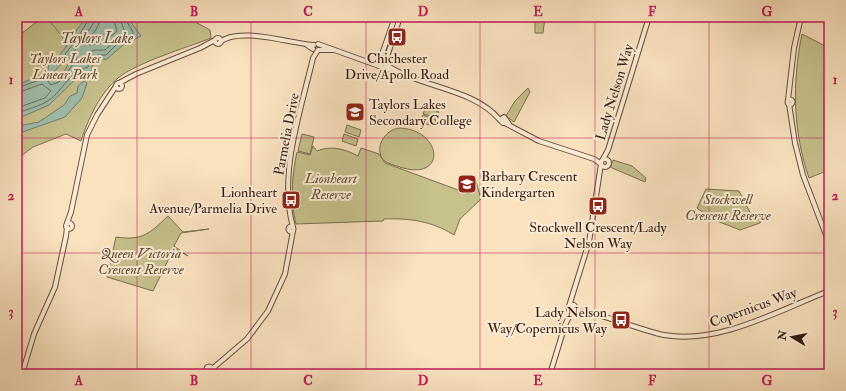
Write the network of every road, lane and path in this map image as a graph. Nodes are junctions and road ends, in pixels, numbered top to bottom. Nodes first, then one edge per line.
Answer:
1 (396, 17) edge
2 (400, 17) edge
3 (649, 17) edge
4 (801, 17) edge
5 (316, 48) junction
6 (377, 62) junction
7 (384, 65) junction
8 (608, 150) junction
9 (602, 162) junction
10 (608, 163) junction
11 (601, 175) junction
12 (829, 243) edge
13 (829, 290) edge
14 (572, 308) junction
15 (25, 366) junction
16 (210, 371) edge
17 (22, 374) edge
18 (25, 374) edge
19 (199, 374) edge
20 (550, 374) edge

1 - 6 street
2 - 7 street
3 - 8 street, Lady Nelson Way
4 - 12 street
5 - 6 street
5 - 15 street
5 - 16 street, Parmelia Drive
6 - 7 street
7 - 9 street
8 - 9 street, Lady Nelson Way
8 - 10 street, Lady Nelson Way
9 - 10 street
9 - 10 street
9 - 11 street, Lady Nelson Way
10 - 11 street, Lady Nelson Way
11 - 14 street, Lady Nelson Way
13 - 14 street, Copernicus Way
14 - 20 street, Lady Nelson Way
15 - 17 street
15 - 18 street
16 - 19 street, Parmelia Drive
17 - 18 street

